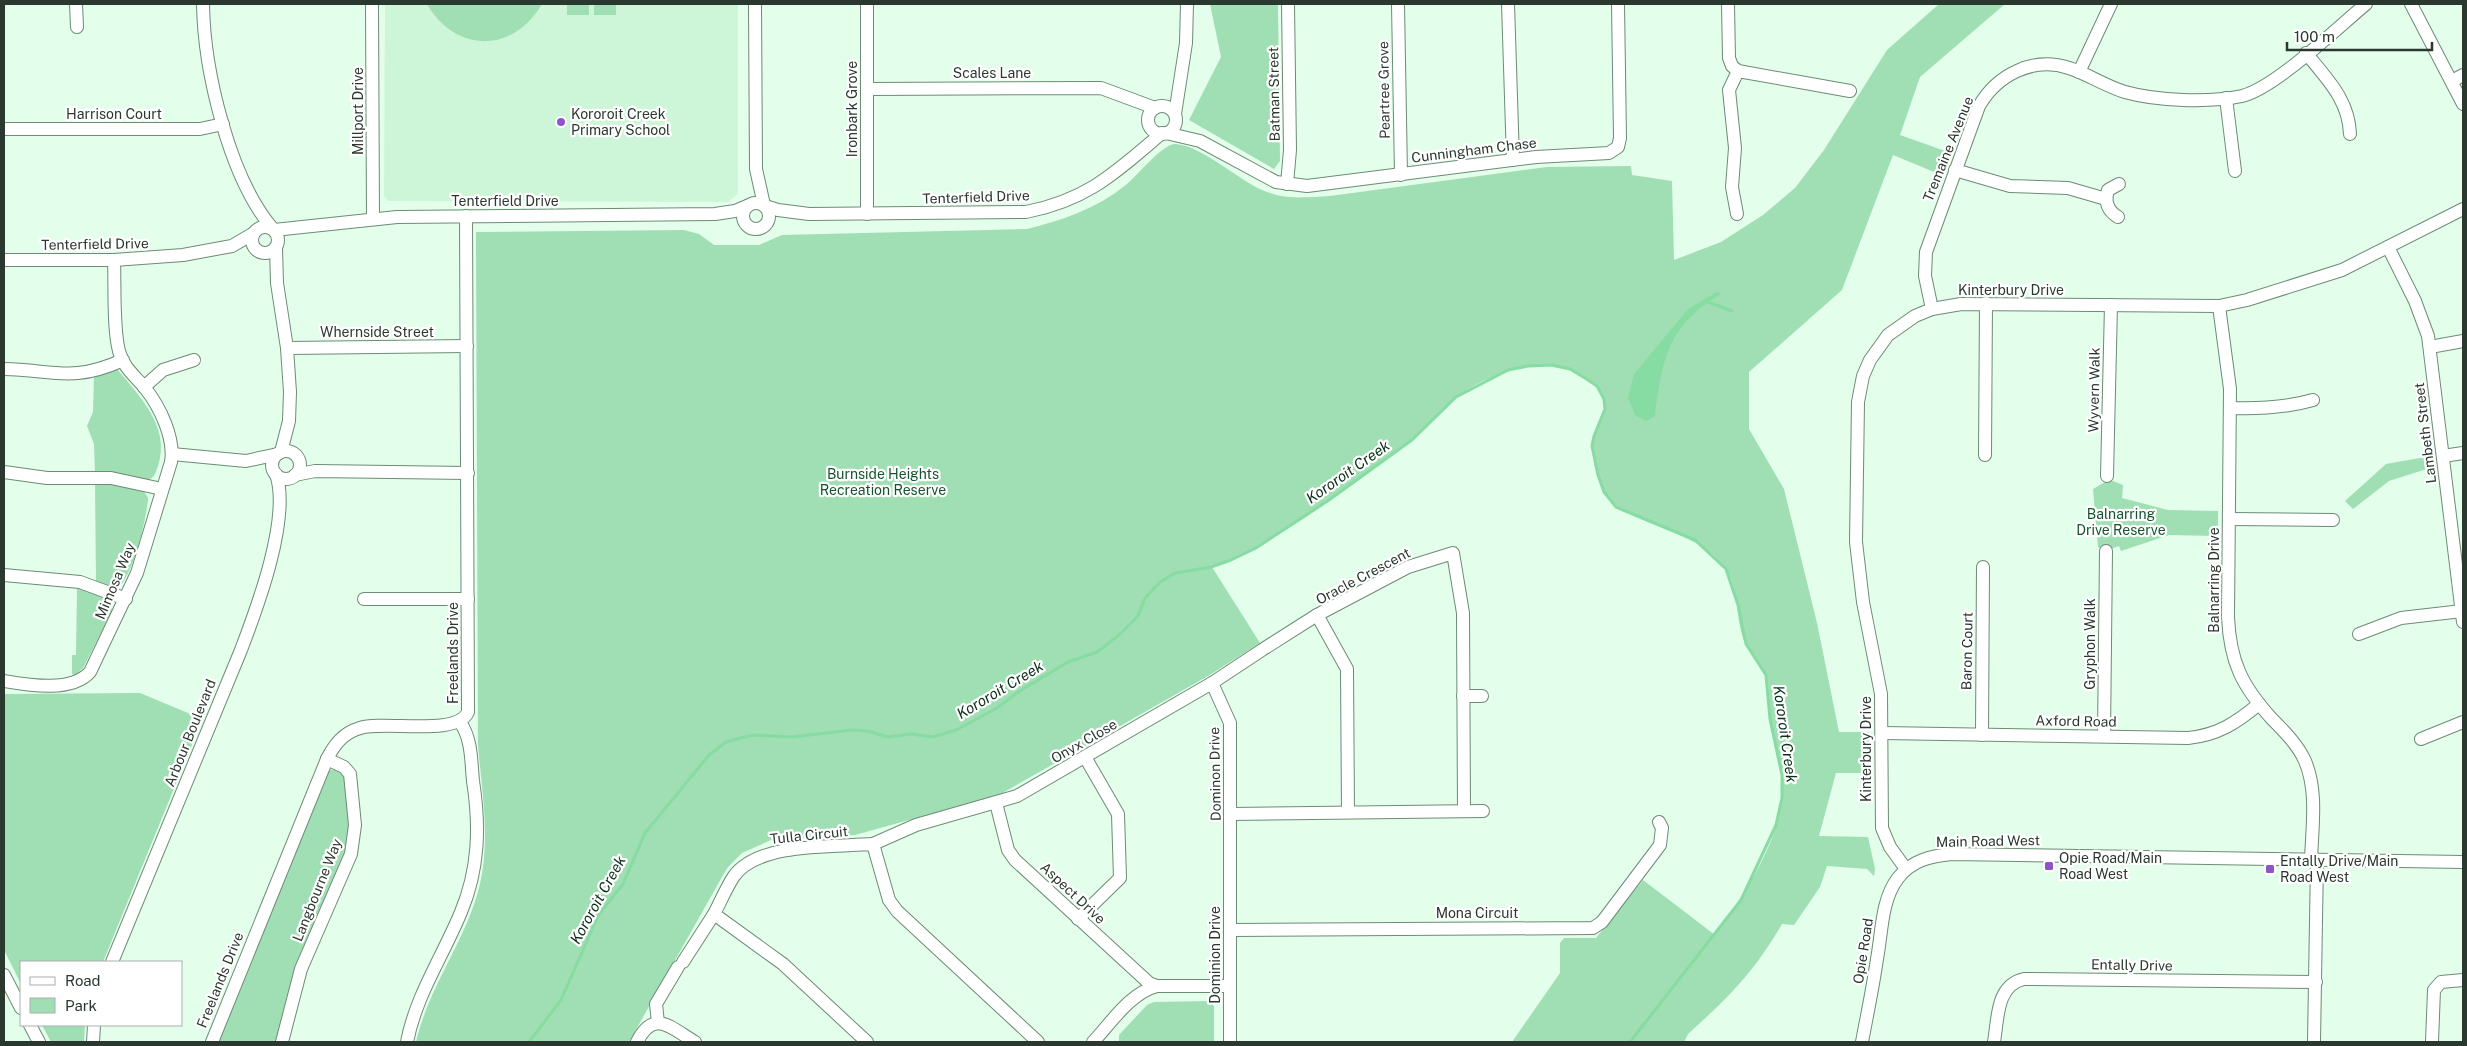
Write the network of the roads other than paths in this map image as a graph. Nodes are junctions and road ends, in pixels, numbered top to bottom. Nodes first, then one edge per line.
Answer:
1 (76, 4) edge
2 (203, 4) edge
3 (372, 4) edge
4 (756, 4) edge
5 (867, 4) edge
6 (1187, 4) edge
7 (1288, 4) edge
8 (1398, 4) edge
9 (1508, 4) edge
10 (1618, 4) edge
11 (1728, 4) edge
12 (2111, 4) edge
13 (2366, 4) edge
14 (2411, 4) edge
15 (77, 27) dead end
16 (2306, 53) junction
17 (1738, 71) junction
18 (2079, 72) junction
19 (2463, 75) edge
20 (1179, 78) junction
21 (2452, 81) junction
22 (867, 89) junction
23 (1850, 91) dead end
24 (1115, 93) junction
25 (2226, 98) junction
26 (2463, 104) edge
27 (1157, 107) junction
28 (1175, 116) junction
29 (1149, 122) junction
30 (223, 124) junction
31 (4, 129) edge
32 (1164, 133) junction
33 (2350, 134) dead end
34 (1200, 140) junction
35 (1513, 160) junction
36 (1130, 161) junction
37 (1955, 170) junction
38 (2235, 171) dead end
39 (1401, 175) junction
40 (1287, 184) junction
41 (2119, 184) dead end
42 (248, 189) junction
43 (2106, 200) junction
44 (757, 205) junction
45 (2463, 209) edge
46 (809, 214) junction
47 (868, 214) junction
48 (1737, 214) dead end
49 (692, 215) junction
50 (466, 216) junction
51 (2118, 217) dead end
52 (374, 219) junction
53 (766, 224) junction
54 (319, 226) junction
55 (749, 227) junction
56 (274, 229) junction
57 (254, 232) junction
58 (277, 247) junction
59 (2388, 247) junction
60 (257, 250) junction
61 (216, 251) junction
62 (4, 260) edge
63 (114, 260) junction
64 (277, 283) junction
65 (1986, 303) junction
66 (2111, 305) junction
67 (2219, 306) junction
68 (1932, 309) junction
69 (2463, 341) edge
70 (467, 346) junction
71 (287, 348) junction
72 (2430, 348) junction
73 (123, 360) junction
74 (194, 360) dead end
75 (4, 369) edge
76 (144, 387) junction
77 (2313, 400) dead end
78 (2230, 408) junction
79 (289, 421) junction
80 (280, 453) junction
81 (2463, 453) edge
82 (172, 454) junction
83 (1986, 455) dead end
84 (296, 456) junction
85 (2443, 456) junction
86 (238, 461) junction
87 (4, 472) edge
88 (342, 472) junction
89 (275, 473) junction
90 (468, 473) junction
91 (294, 476) junction
92 (2107, 476) dead end
93 (162, 489) junction
94 (280, 510) junction
95 (2229, 519) junction
96 (2333, 520) dead end
97 (2106, 551) dead end
98 (1983, 567) dead end
99 (4, 575) edge
100 (126, 598) junction
101 (364, 599) dead end
102 (468, 599) junction
103 (1317, 615) junction
104 (2463, 617) edge
105 (2359, 634) dead end
106 (4, 681) edge
107 (1212, 683) junction
108 (1463, 696) junction
109 (1482, 696) dead end
110 (2258, 704) junction
111 (460, 722) junction
112 (2463, 722) edge
113 (1883, 733) junction
114 (1982, 735) junction
115 (2104, 736) junction
116 (2422, 738) dead end
117 (1085, 757) junction
118 (326, 759) junction
119 (996, 803) junction
120 (1464, 811) junction
121 (1483, 811) dead end
122 (1348, 812) junction
123 (1230, 814) junction
124 (1659, 822) dead end
125 (873, 844) junction
126 (2314, 860) junction
127 (2463, 862) edge
128 (1231, 869) joint
129 (1906, 869) junction
130 (714, 914) junction
131 (1078, 919) junction
132 (1230, 930) junction
133 (112, 961) edge
134 (4, 975) edge
135 (2463, 980) edge
136 (2316, 982) junction
137 (1157, 986) junction
138 (1230, 986) junction
139 (20, 1006) edge
140 (658, 1023) junction
141 (31, 1026) edge
142 (94, 1026) edge
143 (1099, 1040) edge
144 (40, 1042) edge
145 (93, 1042) edge
146 (212, 1042) edge
147 (282, 1042) edge
148 (408, 1042) edge
149 (637, 1042) edge
150 (695, 1042) edge
151 (868, 1042) edge
152 (1038, 1042) edge
153 (1230, 1042) edge
154 (1862, 1042) edge
155 (1994, 1042) edge
156 (2314, 1042) edge
157 (2432, 1042) edge

1 - 15 street
2 - 30 street
3 - 52 street, Millport Drive
4 - 44 street
5 - 22 street, Ironbark Grove
6 - 20 street
7 - 40 street, Batman Street
8 - 39 street, Peartree Grove
9 - 35 street
10 - 35 street, Cunningham Chase
11 - 17 street
12 - 18 street
13 - 16 street, Tremaine Avenue
14 - 21 street
16 - 25 street, Tremaine Avenue
16 - 33 street
17 - 23 street
17 - 48 street
18 - 25 street, Tremaine Avenue
18 - 37 street, Tremaine Avenue
19 - 21 street
20 - 27 street
20 - 28 street
21 - 26 street
22 - 24 street, Scales Lane
22 - 47 street, Ironbark Grove
24 - 27 street, Scales Lane
24 - 29 street, Scales Lane
25 - 38 street
27 - 28 street
27 - 29 street
28 - 32 street
28 - 34 street, Cunningham Chase
29 - 32 street
29 - 36 street, Tenterfield Drive
30 - 31 street, Harrison Court
30 - 42 street
32 - 34 street, Cunningham Chase
32 - 36 street, Tenterfield Drive
34 - 40 street, Cunningham Chase
35 - 39 street, Cunningham Chase
36 - 47 street, Tenterfield Drive
37 - 43 street
37 - 68 street, Tremaine Avenue
39 - 40 street, Cunningham Chase
41 - 43 street
42 - 56 street
42 - 57 street
43 - 51 street
44 - 46 street, Tenterfield Drive
44 - 49 street, Tenterfield Drive
44 - 53 street
44 - 55 street
45 - 59 street, Kinterbury Drive
46 - 47 street, Tenterfield Drive
46 - 53 street, Tenterfield Drive
49 - 50 street, Tenterfield Drive
49 - 55 street, Tenterfield Drive
50 - 52 street, Tenterfield Drive
50 - 70 street, Freelands Drive
52 - 54 street, Tenterfield Drive
53 - 55 street
54 - 56 street, Tenterfield Drive
54 - 58 street, Tenterfield Drive
56 - 57 street
56 - 58 street
57 - 60 street
57 - 61 street, Tenterfield Drive
58 - 60 street
58 - 64 street
59 - 67 street, Kinterbury Drive
59 - 72 street, Lambeth Street
60 - 61 street, Tenterfield Drive
60 - 64 street
61 - 63 street, Tenterfield Drive
62 - 63 street, Tenterfield Drive
63 - 73 street
64 - 71 street
65 - 66 street, Kinterbury Drive
65 - 68 street, Kinterbury Drive
65 - 83 street
66 - 67 street, Kinterbury Drive
66 - 92 street, Wyvern Walk
67 - 78 street, Balnarring Drive
68 - 113 street, Kinterbury Drive
69 - 72 street
70 - 71 street, Whernside Street
70 - 90 street, Freelands Drive
71 - 79 street
72 - 85 street, Lambeth Street
73 - 75 street
73 - 76 street
74 - 76 street
76 - 82 street
77 - 78 street
78 - 95 street, Balnarring Drive
79 - 80 street
79 - 84 street
80 - 84 street
80 - 86 street
80 - 89 street
81 - 85 street
82 - 86 street
82 - 93 street, Mimosa Way
84 - 88 street
84 - 91 street
85 - 104 street, Lambeth Street
86 - 89 street
87 - 93 street
88 - 90 street
88 - 91 street
89 - 91 street
89 - 94 street, Arbour Boulevard
90 - 102 street, Freelands Drive
91 - 94 street, Arbour Boulevard
93 - 100 street, Mimosa Way
94 - 133 street, Arbour Boulevard
95 - 96 street
95 - 110 street, Balnarring Drive
97 - 115 street, Gryphon Walk
98 - 114 street, Baron Court
99 - 100 street
100 - 106 street, Mimosa Way
101 - 102 street
102 - 111 street, Freelands Drive
103 - 107 street, Onyx Close
103 - 108 street, Oracle Crescent
103 - 122 street, Oracle Crescent
104 - 105 street
107 - 117 street, Onyx Close
107 - 123 street, Dominon Drive
108 - 109 street
108 - 120 street, Oracle Crescent
110 - 115 street, Axford Road
110 - 126 street, Balnarring Drive
111 - 118 street, Freelands Drive
111 - 148 street
112 - 116 street
113 - 114 street, Axford Road
113 - 129 street, Kinterbury Drive
114 - 115 street, Axford Road
117 - 119 street, Onyx Close
117 - 131 street
118 - 146 street, Freelands Drive
118 - 147 street, Langbourne Way
119 - 125 street, Onyx Close
119 - 131 street, Aspect Drive
120 - 121 street
120 - 122 street
122 - 123 street
123 - 128 street, Dominon Drive
124 - 132 street, Mona Circuit
125 - 130 street, Tulla Circuit
125 - 152 street
126 - 127 street, Main Road West
126 - 129 street, Main Road West
126 - 136 street
128 - 132 street, Dominion Drive
129 - 154 street, Opie Road
130 - 140 street, Tulla Circuit
130 - 151 street
131 - 137 street, Aspect Drive
132 - 138 street, Dominion Drive
134 - 139 street
135 - 157 street
136 - 155 street, Entally Drive
136 - 156 street
137 - 138 street
137 - 143 street
138 - 153 street, Dominion Drive
140 - 149 street
140 - 150 street
141 - 144 street
142 - 145 street

